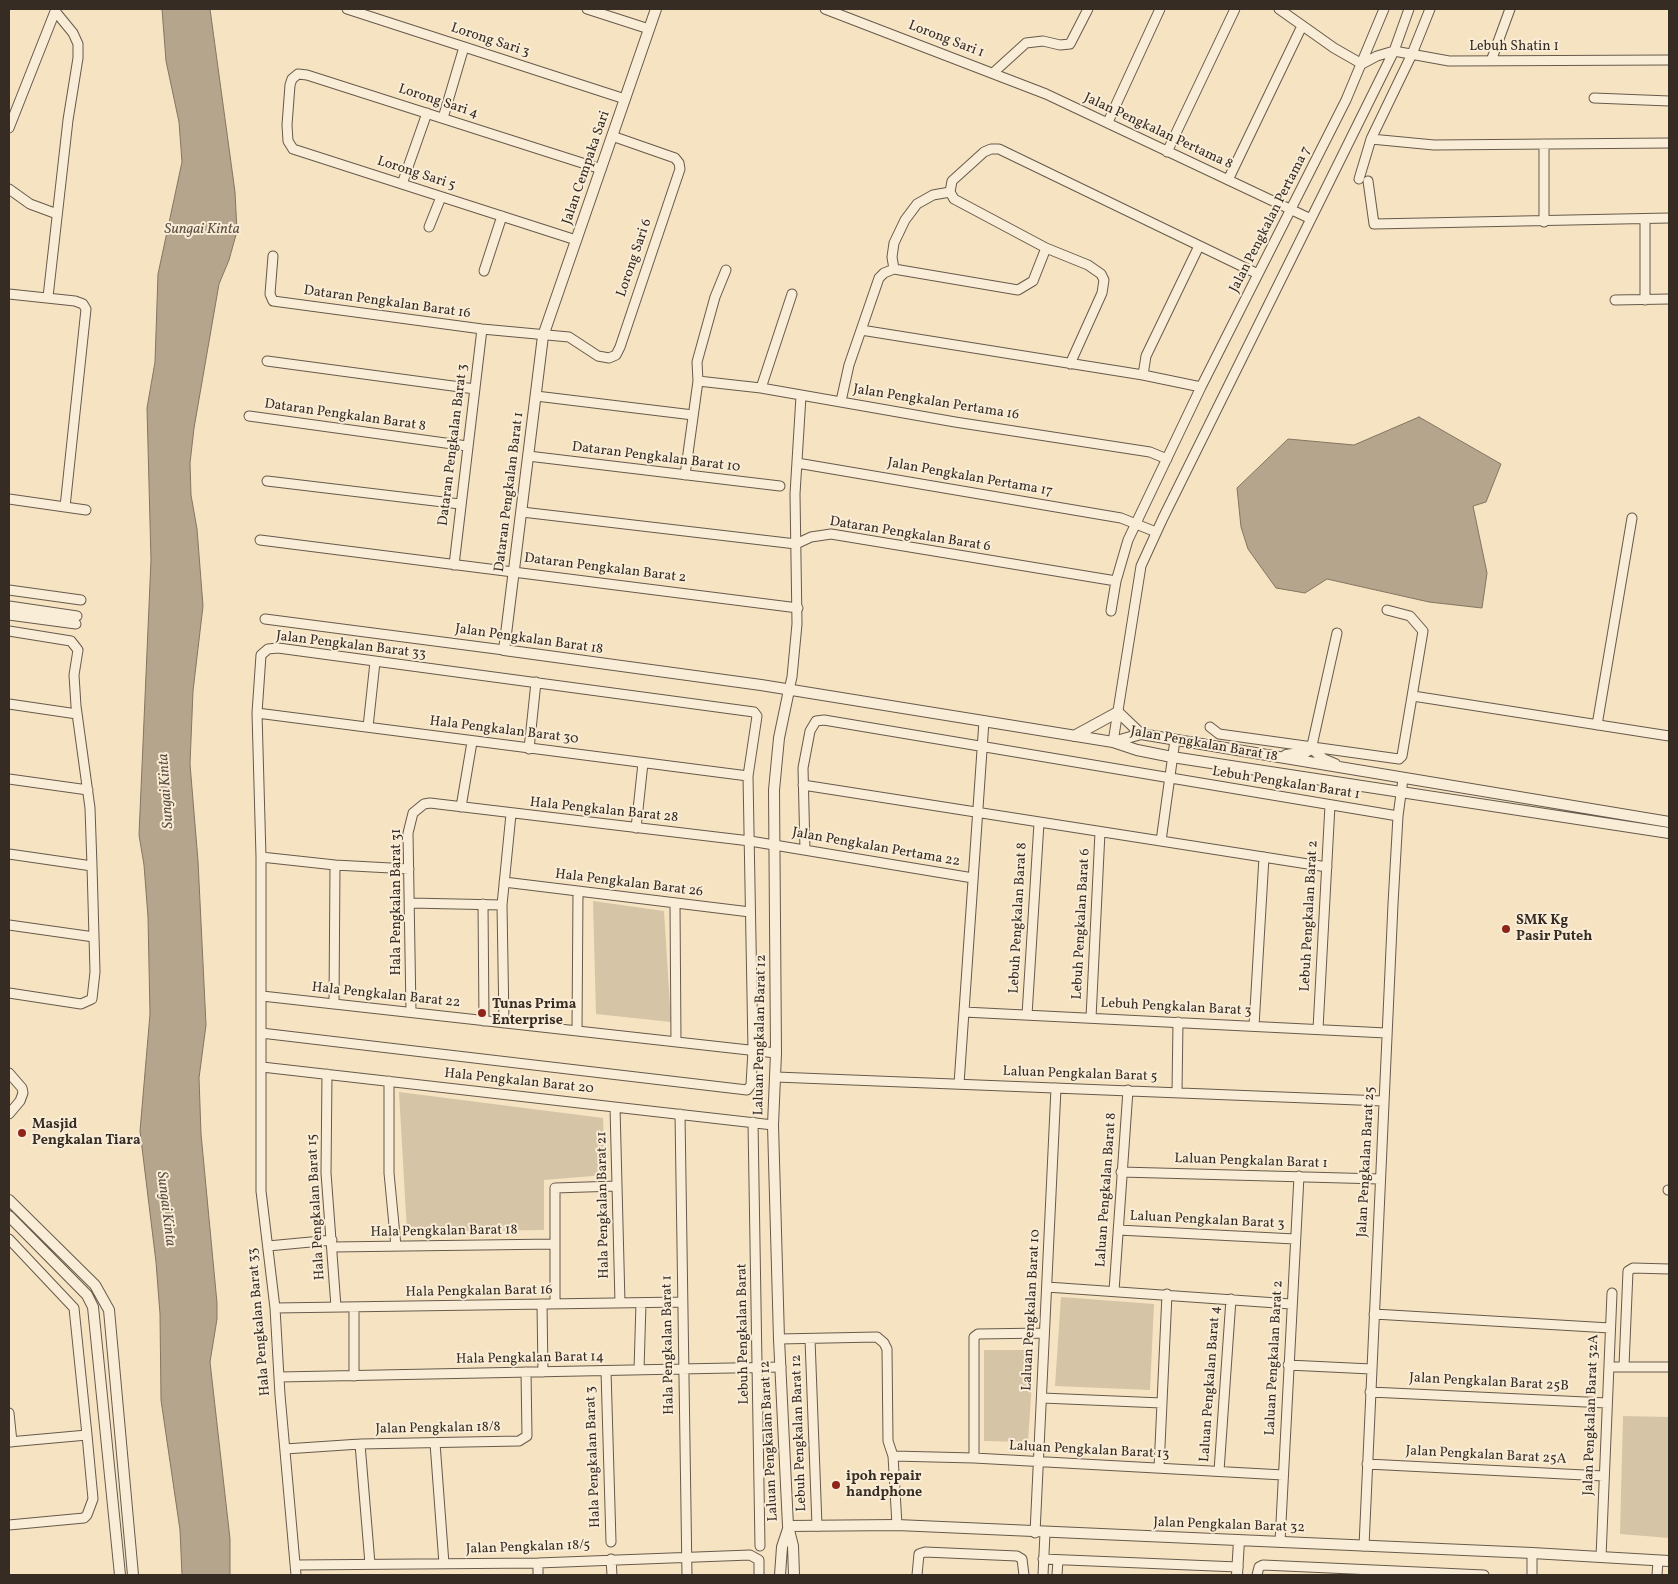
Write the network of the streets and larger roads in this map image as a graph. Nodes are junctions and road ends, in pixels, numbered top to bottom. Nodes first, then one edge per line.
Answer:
1 (347, 9) edge
2 (587, 9) edge
3 (656, 9) edge
4 (825, 9) edge
5 (1088, 9) edge
6 (1160, 9) edge
7 (1235, 9) edge
8 (1280, 9) edge
9 (1384, 9) edge
10 (1409, 9) edge
11 (1430, 9) edge
12 (1510, 9) edge
13 (56, 10) edge
14 (1302, 26) junction
15 (650, 29) junction
16 (464, 47) junction
17 (1394, 51) junction
18 (1412, 54) junction
19 (1669, 60) edge
20 (1491, 61) junction
21 (1362, 64) junction
22 (993, 73) junction
23 (1594, 98) dead end
24 (625, 99) junction
25 (1669, 101) edge
26 (287, 103) joint
27 (427, 113) junction
28 (443, 118) junction
29 (1108, 122) junction
30 (9, 128) edge
31 (612, 136) junction
32 (1371, 139) junction
33 (1669, 143) edge
34 (1544, 144) junction
35 (1168, 152) junction
36 (601, 169) junction
37 (1228, 180) junction
38 (402, 184) junction
39 (9, 188) edge
40 (950, 192) junction
41 (441, 197) junction
42 (1290, 210) junction
43 (56, 214) junction
44 (502, 216) junction
45 (1311, 218) junction
46 (1669, 218) edge
47 (1645, 219) junction
48 (1544, 222) junction
49 (429, 227) dead end
50 (576, 240) junction
51 (1199, 246) junction
52 (1046, 248) junction
53 (273, 256) dead end
54 (894, 269) junction
55 (726, 270) dead end
56 (484, 271) dead end
57 (1258, 274) junction
58 (9, 294) edge
59 (792, 294) dead end
60 (48, 297) junction
61 (1669, 299) edge
62 (1615, 300) dead end
63 (1644, 300) junction
64 (482, 329) junction
65 (861, 330) junction
66 (543, 336) junction
67 (267, 361) dead end
68 (1070, 364) junction
69 (1143, 375) junction
70 (698, 380) junction
71 (761, 388) junction
72 (1201, 388) junction
73 (475, 389) junction
74 (536, 396) junction
75 (801, 396) junction
76 (841, 401) junction
77 (693, 415) junction
78 (249, 416) dead end
79 (468, 446) junction
80 (528, 456) junction
81 (1167, 459) junction
82 (797, 463) junction
83 (685, 475) junction
84 (267, 481) dead end
85 (780, 486) dead end
86 (9, 499) edge
87 (460, 504) junction
88 (65, 507) junction
89 (86, 510) dead end
90 (522, 512) junction
91 (1632, 518) dead end
92 (1137, 524) junction
93 (1156, 532) junction
94 (260, 540) dead end
95 (796, 544) junction
96 (454, 565) junction
97 (514, 571) junction
98 (1116, 581) junction
99 (9, 590) edge
100 (81, 600) dead end
101 (9, 606) edge
102 (798, 608) junction
103 (1387, 610) dead end
104 (1111, 611) dead end
105 (9, 615) edge
106 (265, 619) dead end
107 (9, 631) edge
108 (1336, 633) dead end
109 (504, 650) junction
110 (375, 662) junction
111 (536, 682) junction
112 (789, 690) junction
113 (1412, 696) junction
114 (9, 704) edge
115 (1118, 712) junction
116 (257, 713) junction
117 (77, 714) junction
118 (984, 721) junction
119 (1597, 725) junction
120 (368, 727) junction
121 (1210, 727) dead end
122 (1141, 734) junction
123 (1074, 736) junction
124 (1669, 736) edge
125 (1175, 740) junction
126 (472, 742) junction
127 (1114, 742) junction
128 (982, 747) junction
129 (1312, 747) junction
130 (529, 749) junction
131 (1172, 756) junction
132 (1268, 756) junction
133 (643, 763) junction
134 (1308, 763) junction
135 (1351, 770) junction
136 (1275, 772) junction
137 (748, 776) junction
138 (1169, 778) junction
139 (9, 779) edge
140 (1403, 779) junction
141 (1338, 782) junction
142 (803, 785) junction
143 (88, 790) junction
144 (1401, 791) junction
145 (430, 803) joint
146 (1330, 805) junction
147 (461, 807) junction
148 (977, 813) junction
149 (512, 814) junction
150 (1398, 816) junction
151 (1669, 822) edge
152 (1039, 823) junction
153 (636, 828) junction
154 (1100, 832) junction
155 (1669, 833) edge
156 (750, 841) junction
157 (1161, 842) junction
158 (775, 845) junction
159 (805, 850) junction
160 (9, 854) edge
161 (261, 856) junction
162 (1264, 857) junction
163 (335, 865) junction
164 (92, 866) junction
165 (1326, 867) junction
166 (410, 869) junction
167 (973, 878) junction
168 (504, 882) junction
169 (578, 891) junction
170 (410, 903) junction
171 (483, 904) junction
172 (674, 904) junction
173 (502, 905) junction
174 (750, 912) junction
175 (9, 925) edge
176 (94, 937) junction
177 (9, 993) edge
178 (262, 996) junction
179 (334, 1004) junction
180 (411, 1012) junction
181 (964, 1012) junction
182 (1027, 1015) junction
183 (1091, 1018) junction
184 (484, 1020) junction
185 (1178, 1022) junction
186 (504, 1023) junction
187 (1254, 1026) junction
188 (1318, 1029) junction
189 (577, 1031) junction
190 (1386, 1032) junction
191 (262, 1033) junction
192 (676, 1042) junction
193 (753, 1050) junction
194 (776, 1053) junction
195 (262, 1067) junction
196 (9, 1073) edge
197 (327, 1074) junction
198 (776, 1076) junction
199 (389, 1081) junction
200 (959, 1084) junction
201 (1056, 1088) junction
202 (1128, 1090) junction
203 (1177, 1092) junction
204 (1383, 1101) junction
205 (615, 1107) junction
206 (9, 1114) edge
207 (680, 1114) junction
208 (753, 1122) junction
209 (774, 1125) junction
210 (1121, 1172) junction
211 (1299, 1176) junction
212 (1380, 1180) junction
213 (617, 1186) junction
214 (10, 1204) edge
215 (9, 1216) edge
216 (1118, 1230) junction
217 (9, 1239) edge
218 (1295, 1240) junction
219 (333, 1244) junction
220 (555, 1244) junction
221 (268, 1246) junction
222 (396, 1246) junction
223 (1669, 1269) edge
224 (1047, 1287) junction
225 (1114, 1291) junction
226 (1612, 1293) dead end
227 (1167, 1294) junction
228 (1231, 1299) junction
229 (682, 1302) junction
230 (620, 1303) junction
231 (641, 1303) junction
232 (542, 1304) junction
233 (555, 1304) junction
234 (1291, 1304) junction
235 (354, 1307) junction
236 (275, 1308) junction
237 (336, 1308) junction
238 (1374, 1314) junction
239 (1610, 1328) junction
240 (1044, 1333) junction
241 (779, 1339) junction
242 (810, 1339) junction
243 (1288, 1365) junction
244 (1609, 1366) junction
245 (1624, 1366) junction
246 (1669, 1367) edge
247 (758, 1368) junction
248 (781, 1368) junction
249 (684, 1369) junction
250 (1371, 1369) junction
251 (639, 1370) junction
252 (606, 1371) junction
253 (526, 1372) junction
254 (543, 1372) junction
255 (354, 1376) junction
256 (280, 1377) junction
257 (1370, 1392) junction
258 (1042, 1398) junction
259 (1607, 1402) junction
260 (1162, 1403) junction
261 (9, 1413) edge
262 (87, 1431) junction
263 (10, 1442) edge
264 (435, 1443) junction
265 (360, 1444) junction
266 (285, 1449) junction
267 (893, 1456) junction
268 (974, 1458) junction
269 (1039, 1463) junction
270 (1367, 1464) junction
271 (1159, 1468) junction
272 (1219, 1471) junction
273 (1283, 1475) junction
274 (1604, 1476) junction
275 (9, 1525) edge
276 (897, 1525) junction
277 (817, 1526) junction
278 (788, 1527) junction
279 (1040, 1533) junction
280 (1239, 1540) junction
281 (611, 1542) dead end
282 (1280, 1542) junction
283 (760, 1546) dead end
284 (1364, 1546) junction
285 (1532, 1553) junction
286 (686, 1557) junction
287 (1601, 1557) junction
288 (611, 1559) junction
289 (1044, 1559) junction
290 (1058, 1560) junction
291 (1658, 1561) junction
292 (1669, 1561) edge
293 (538, 1563) junction
294 (370, 1564) junction
295 (444, 1564) junction
296 (295, 1565) junction
297 (1217, 1571) edge
298 (1237, 1571) edge
299 (120, 1575) edge
300 (133, 1575) edge
301 (296, 1575) edge
302 (538, 1575) edge
303 (612, 1575) edge
304 (687, 1575) edge
305 (759, 1575) edge
306 (780, 1575) edge
307 (794, 1575) edge
308 (917, 1575) edge
309 (1024, 1575) edge
310 (1043, 1575) edge
311 (1057, 1575) edge
312 (1257, 1575) edge
313 (1484, 1575) edge
314 (1532, 1575) edge
315 (1658, 1575) edge

1 - 16 street, Lorong Sari 3
2 - 15 street
3 - 15 street, Jalan Cempaka Sari
4 - 22 street, Lorong Sari 1
5 - 22 street, Lorong Sari 1
6 - 29 street
7 - 35 street
8 - 14 street
9 - 21 street, Jalan Pengkalan Pertama 7
10 - 17 street
11 - 18 street
12 - 20 street
13 - 30 street
13 - 43 street
14 - 21 street
14 - 37 street
15 - 24 street, Jalan Cempaka Sari
16 - 24 street, Lorong Sari 3
16 - 28 street
17 - 18 street, Lebuh Shatin 1
17 - 21 street, Lebuh Shatin 1
17 - 45 street
18 - 20 street, Lebuh Shatin 1
18 - 32 street
19 - 20 street, Lebuh Shatin 1
21 - 42 street, Jalan Pengkalan Pertama 7
22 - 29 street, Jalan Pengkalan Pertama 8
23 - 25 street
24 - 31 street, Jalan Cempaka Sari
26 - 27 street, Lorong Sari 4
26 - 38 street, Lorong Sari 5
27 - 28 street, Lorong Sari 4
27 - 38 street
28 - 36 street, Lorong Sari 4
29 - 35 street, Jalan Pengkalan Pertama 8
31 - 36 street, Jalan Cempaka Sari
31 - 66 street, Lorong Sari 6
32 - 34 street
32 - 48 street
33 - 34 street
34 - 48 street
35 - 37 street, Jalan Pengkalan Pertama 8
36 - 50 street, Jalan Cempaka Sari
37 - 42 street, Jalan Pengkalan Pertama 8
38 - 41 street, Lorong Sari 5
39 - 43 street
40 - 51 street
40 - 52 street
40 - 54 street
41 - 44 street, Lorong Sari 5
41 - 49 street
42 - 45 street, Jalan Pengkalan Pertama 8
42 - 57 street, Jalan Pengkalan Pertama 7
43 - 60 street
44 - 50 street, Lorong Sari 5
44 - 56 street
45 - 93 street
46 - 47 street
47 - 48 street
47 - 63 street
50 - 66 street, Jalan Cempaka Sari
51 - 57 street
51 - 69 street
52 - 54 street
52 - 68 street
53 - 64 street, Dataran Pengkalan Barat 16
54 - 65 street
55 - 70 street
57 - 72 street, Jalan Pengkalan Pertama 7
58 - 60 street
59 - 71 street
60 - 88 street
61 - 63 street
62 - 63 street
64 - 66 street, Dataran Pengkalan Barat 16
64 - 73 street, Dataran Pengkalan Barat 3
65 - 68 street
65 - 76 street
66 - 74 street, Dataran Pengkalan Barat 1
67 - 73 street
68 - 69 street
69 - 72 street
70 - 71 street, Jalan Pengkalan Pertama 16
70 - 77 street
71 - 75 street, Jalan Pengkalan Pertama 16
72 - 81 street, Jalan Pengkalan Pertama 7
73 - 79 street, Dataran Pengkalan Barat 3
74 - 77 street
74 - 80 street, Dataran Pengkalan Barat 1
75 - 76 street, Jalan Pengkalan Pertama 16
75 - 82 street, Laluan Pengkalan Barat 12
76 - 81 street, Jalan Pengkalan Pertama 16
77 - 83 street
78 - 79 street, Dataran Pengkalan Barat 8
79 - 87 street, Dataran Pengkalan Barat 3
80 - 83 street, Dataran Pengkalan Barat 10
80 - 90 street, Dataran Pengkalan Barat 1
81 - 92 street, Jalan Pengkalan Pertama 7
82 - 92 street, Jalan Pengkalan Pertama 17
82 - 95 street, Laluan Pengkalan Barat 12
83 - 85 street, Dataran Pengkalan Barat 10
84 - 87 street
86 - 88 street
87 - 96 street, Dataran Pengkalan Barat 3
88 - 89 street
90 - 95 street, Dataran Pengkalan Barat 6
90 - 97 street, Dataran Pengkalan Barat 1
91 - 119 street
92 - 93 street, Jalan Pengkalan Pertama 17
92 - 98 street, Jalan Pengkalan Pertama 7
93 - 115 street
94 - 96 street, Dataran Pengkalan Barat 2
95 - 98 street, Dataran Pengkalan Barat 6
95 - 102 street, Laluan Pengkalan Barat 12
96 - 97 street, Dataran Pengkalan Barat 2
97 - 102 street, Dataran Pengkalan Barat 2
97 - 109 street, Dataran Pengkalan Barat 1
98 - 104 street, Jalan Pengkalan Pertama 7
99 - 100 street
101 - 105 street
102 - 112 street, Laluan Pengkalan Barat 12
103 - 113 street
106 - 109 street, Jalan Pengkalan Barat 18
107 - 117 street
108 - 129 street
109 - 112 street, Jalan Pengkalan Barat 18
110 - 111 street, Jalan Pengkalan Barat 33
110 - 116 street, Jalan Pengkalan Barat 33
110 - 120 street
111 - 130 street
111 - 137 street, Jalan Pengkalan Barat 33
112 - 118 street, Jalan Pengkalan Barat 18
112 - 158 street, Laluan Pengkalan Barat 12
113 - 119 street
113 - 129 street
114 - 117 street
115 - 122 street
115 - 123 street
115 - 127 street
116 - 120 street, Hala Pengkalan Barat 30
116 - 161 street, Jalan Pengkalan Barat 33
117 - 143 street
118 - 123 street, Jalan Pengkalan Barat 18
118 - 128 street
119 - 124 street
120 - 126 street, Hala Pengkalan Barat 30
121 - 129 street
122 - 125 street, Jalan Pengkalan Barat 18
122 - 127 street, Jalan Pengkalan Barat 18
123 - 127 street, Jalan Pengkalan Barat 18
125 - 131 street
125 - 132 street, Jalan Pengkalan Barat 18
126 - 130 street, Hala Pengkalan Barat 30
126 - 147 street
127 - 131 street, Jalan Pengkalan Barat 18
128 - 138 street, Lebuh Pengkalan Barat 1
128 - 142 street, Lebuh Pengkalan Barat 1
128 - 148 street
129 - 132 street
129 - 134 street
129 - 135 street
130 - 133 street, Hala Pengkalan Barat 30
131 - 136 street, Jalan Pengkalan Barat 18
131 - 138 street
132 - 134 street, Jalan Pengkalan Barat 18
133 - 137 street, Hala Pengkalan Barat 30
133 - 153 street
134 - 135 street, Jalan Pengkalan Barat 18
134 - 136 street
134 - 141 street
135 - 140 street, Jalan Pengkalan Barat 18
136 - 141 street, Jalan Pengkalan Barat 18
137 - 156 street
138 - 146 street, Lebuh Pengkalan Barat 1
138 - 157 street
139 - 143 street
140 - 144 street, Jalan Pengkalan Barat 25
140 - 151 street, Jalan Pengkalan Barat 18
141 - 144 street, Jalan Pengkalan Barat 18
142 - 148 street
142 - 159 street
143 - 164 street
144 - 150 street, Jalan Pengkalan Barat 25
144 - 155 street, Jalan Pengkalan Barat 18
145 - 147 street, Hala Pengkalan Barat 28
145 - 166 street, Hala Pengkalan Barat 31
146 - 150 street, Lebuh Pengkalan Barat 1
146 - 165 street, Lebuh Pengkalan Barat 2
147 - 149 street, Hala Pengkalan Barat 28
148 - 152 street
148 - 167 street
149 - 153 street, Hala Pengkalan Barat 28
149 - 168 street
150 - 190 street, Jalan Pengkalan Barat 25
152 - 154 street
152 - 182 street, Lebuh Pengkalan Barat 8
153 - 156 street, Hala Pengkalan Barat 28
154 - 157 street
154 - 183 street, Lebuh Pengkalan Barat 6
156 - 158 street, Hala Pengkalan Barat 28
156 - 174 street
157 - 162 street
158 - 159 street, Jalan Pengkalan Pertama 22
158 - 194 street, Laluan Pengkalan Barat 12
159 - 167 street, Jalan Pengkalan Pertama 22
160 - 164 street
161 - 163 street
161 - 178 street, Jalan Pengkalan Barat 33
162 - 165 street
162 - 187 street
163 - 166 street
163 - 179 street
164 - 176 street
165 - 188 street, Lebuh Pengkalan Barat 2
166 - 170 street, Hala Pengkalan Barat 31
167 - 181 street
168 - 169 street, Hala Pengkalan Barat 26
168 - 173 street
169 - 172 street, Hala Pengkalan Barat 26
169 - 189 street
170 - 171 street
170 - 180 street, Hala Pengkalan Barat 31
171 - 173 street
171 - 184 street
172 - 174 street, Hala Pengkalan Barat 26
172 - 192 street
173 - 186 street
174 - 193 street
175 - 176 street
176 - 177 street
178 - 179 street, Hala Pengkalan Barat 22
178 - 191 street, Jalan Pengkalan Barat 33
179 - 180 street, Hala Pengkalan Barat 22
180 - 184 street, Hala Pengkalan Barat 22
181 - 182 street, Lebuh Pengkalan Barat 3
181 - 200 street
182 - 183 street, Lebuh Pengkalan Barat 3
183 - 185 street, Lebuh Pengkalan Barat 3
184 - 186 street, Hala Pengkalan Barat 22
185 - 187 street, Lebuh Pengkalan Barat 3
185 - 203 street
186 - 189 street, Hala Pengkalan Barat 22
187 - 188 street, Lebuh Pengkalan Barat 3
188 - 190 street, Lebuh Pengkalan Barat 3
189 - 192 street, Hala Pengkalan Barat 22
190 - 204 street, Jalan Pengkalan Barat 25
191 - 193 street
191 - 195 street, Jalan Pengkalan Barat 33
192 - 193 street, Hala Pengkalan Barat 22
193 - 194 street, Hala Pengkalan Barat 22
194 - 198 street, Laluan Pengkalan Barat 12
195 - 197 street, Hala Pengkalan Barat 20
195 - 221 street, Hala Pengkalan Barat 33
196 - 206 street
197 - 199 street, Hala Pengkalan Barat 20
197 - 219 street, Hala Pengkalan Barat 15
198 - 200 street, Laluan Pengkalan Barat 5
198 - 209 street, Laluan Pengkalan Barat 12
199 - 205 street, Hala Pengkalan Barat 20
199 - 222 street
200 - 201 street, Laluan Pengkalan Barat 5
201 - 202 street, Laluan Pengkalan Barat 5
201 - 224 street, Laluan Pengkalan Barat 10
202 - 203 street, Laluan Pengkalan Barat 5
202 - 210 street, Laluan Pengkalan Barat 8
203 - 204 street, Laluan Pengkalan Barat 5
204 - 212 street, Jalan Pengkalan Barat 25
205 - 207 street, Hala Pengkalan Barat 20
205 - 213 street, Hala Pengkalan Barat 21
207 - 208 street, Hala Pengkalan Barat 20
207 - 229 street, Hala Pengkalan Barat 1
208 - 209 street, Hala Pengkalan Barat 20
208 - 247 street, Lebuh Pengkalan Barat
209 - 241 street, Laluan Pengkalan Barat 12
210 - 211 street, Laluan Pengkalan Barat 1
210 - 216 street, Laluan Pengkalan Barat 8
211 - 212 street, Laluan Pengkalan Barat 1
211 - 218 street, Laluan Pengkalan Barat 2
212 - 238 street, Jalan Pengkalan Barat 25
213 - 220 street
213 - 230 street, Hala Pengkalan Barat 21
214 - 300 street
215 - 299 street
216 - 218 street, Laluan Pengkalan Barat 3
216 - 225 street, Laluan Pengkalan Barat 8
217 - 262 street
218 - 234 street, Laluan Pengkalan Barat 2
219 - 221 street, Hala Pengkalan Barat 18
219 - 222 street, Hala Pengkalan Barat 18
219 - 237 street, Hala Pengkalan Barat 15
220 - 222 street, Hala Pengkalan Barat 18
220 - 233 street
221 - 236 street, Hala Pengkalan Barat 33
223 - 245 street
224 - 225 street
224 - 240 street, Laluan Pengkalan Barat 10
225 - 227 street
226 - 239 street
227 - 228 street
227 - 260 street
228 - 234 street
228 - 272 street, Laluan Pengkalan Barat 4
229 - 231 street, Hala Pengkalan Barat 16
229 - 249 street, Hala Pengkalan Barat 1
230 - 231 street, Hala Pengkalan Barat 16
230 - 233 street, Hala Pengkalan Barat 16
231 - 251 street
232 - 233 street, Hala Pengkalan Barat 16
232 - 235 street, Hala Pengkalan Barat 16
232 - 254 street
234 - 243 street, Laluan Pengkalan Barat 2
235 - 237 street, Hala Pengkalan Barat 16
235 - 255 street
236 - 237 street, Hala Pengkalan Barat 16
236 - 256 street, Hala Pengkalan Barat 33
238 - 239 street, Jalan Pengkalan Barat 32A
238 - 250 street, Jalan Pengkalan Barat 25
239 - 244 street, Jalan Pengkalan Barat 32A
240 - 258 street, Laluan Pengkalan Barat 10
240 - 268 street
241 - 242 street
241 - 248 street, Laluan Pengkalan Barat 12
242 - 267 street
242 - 277 street, Lebuh Pengkalan Barat 12
243 - 250 street
243 - 273 street, Laluan Pengkalan Barat 2
244 - 245 street
244 - 259 street, Jalan Pengkalan Barat 32A
245 - 246 street
247 - 248 street, Hala Pengkalan Barat 14
247 - 249 street, Hala Pengkalan Barat 14
247 - 283 street, Lebuh Pengkalan Barat
248 - 278 street, Laluan Pengkalan Barat 12
249 - 251 street, Hala Pengkalan Barat 14
249 - 286 street, Hala Pengkalan Barat 1
250 - 257 street, Jalan Pengkalan Barat 25
251 - 252 street, Hala Pengkalan Barat 14
252 - 254 street, Hala Pengkalan Barat 14
252 - 281 street, Hala Pengkalan Barat 3
253 - 254 street, Hala Pengkalan Barat 14
253 - 255 street, Hala Pengkalan Barat 14
253 - 264 street, Jalan Pengkalan 18/8
255 - 256 street, Hala Pengkalan Barat 14
256 - 266 street, Hala Pengkalan Barat 33
257 - 259 street, Jalan Pengkalan Barat 25B
257 - 270 street, Jalan Pengkalan Barat 25
258 - 260 street
258 - 269 street, Laluan Pengkalan Barat 10
259 - 274 street, Jalan Pengkalan Barat 32A
260 - 271 street
261 - 263 street
262 - 263 street
262 - 275 street
264 - 265 street, Jalan Pengkalan 18/8
264 - 295 street
265 - 266 street, Jalan Pengkalan 18/8
265 - 294 street
266 - 296 street, Hala Pengkalan Barat 33
267 - 268 street, Laluan Pengkalan Barat 13
267 - 276 street
268 - 269 street, Laluan Pengkalan Barat 13
269 - 271 street, Laluan Pengkalan Barat 13
269 - 279 street, Laluan Pengkalan Barat 10
270 - 274 street, Jalan Pengkalan Barat 25A
270 - 284 street, Jalan Pengkalan Barat 25
271 - 272 street, Laluan Pengkalan Barat 13
272 - 273 street, Laluan Pengkalan Barat 13
273 - 282 street, Laluan Pengkalan Barat 2
274 - 287 street, Jalan Pengkalan Barat 32A
276 - 277 street, Jalan Pengkalan Barat 32
276 - 279 street, Jalan Pengkalan Barat 32
277 - 278 street, Jalan Pengkalan Barat 32
278 - 306 street, Laluan Pengkalan Barat 12
278 - 307 street, Laluan Pengkalan Barat 12
279 - 280 street, Jalan Pengkalan Barat 32
279 - 289 street, Laluan Pengkalan Barat 10
280 - 282 street, Jalan Pengkalan Barat 32
280 - 298 street
282 - 284 street, Jalan Pengkalan Barat 32
284 - 285 street, Jalan Pengkalan Barat 32
285 - 287 street, Jalan Pengkalan Barat 32
285 - 314 street
286 - 288 street, Jalan Pengkalan 18/5
286 - 304 street, Hala Pengkalan Barat 1
286 - 305 street, Jalan Pengkalan 18/5
287 - 291 street, Jalan Pengkalan Barat 32
288 - 293 street, Jalan Pengkalan 18/5
288 - 303 street
289 - 290 street
289 - 310 street, Laluan Pengkalan Barat 10
290 - 297 street
290 - 311 street
291 - 292 street, Jalan Pengkalan Barat 32
291 - 315 street
293 - 295 street, Jalan Pengkalan 18/5
293 - 302 street
294 - 295 street, Jalan Pengkalan 18/5
294 - 296 street, Jalan Pengkalan 18/5
296 - 301 street, Hala Pengkalan Barat 33
297 - 298 street
308 - 309 street
312 - 313 street

